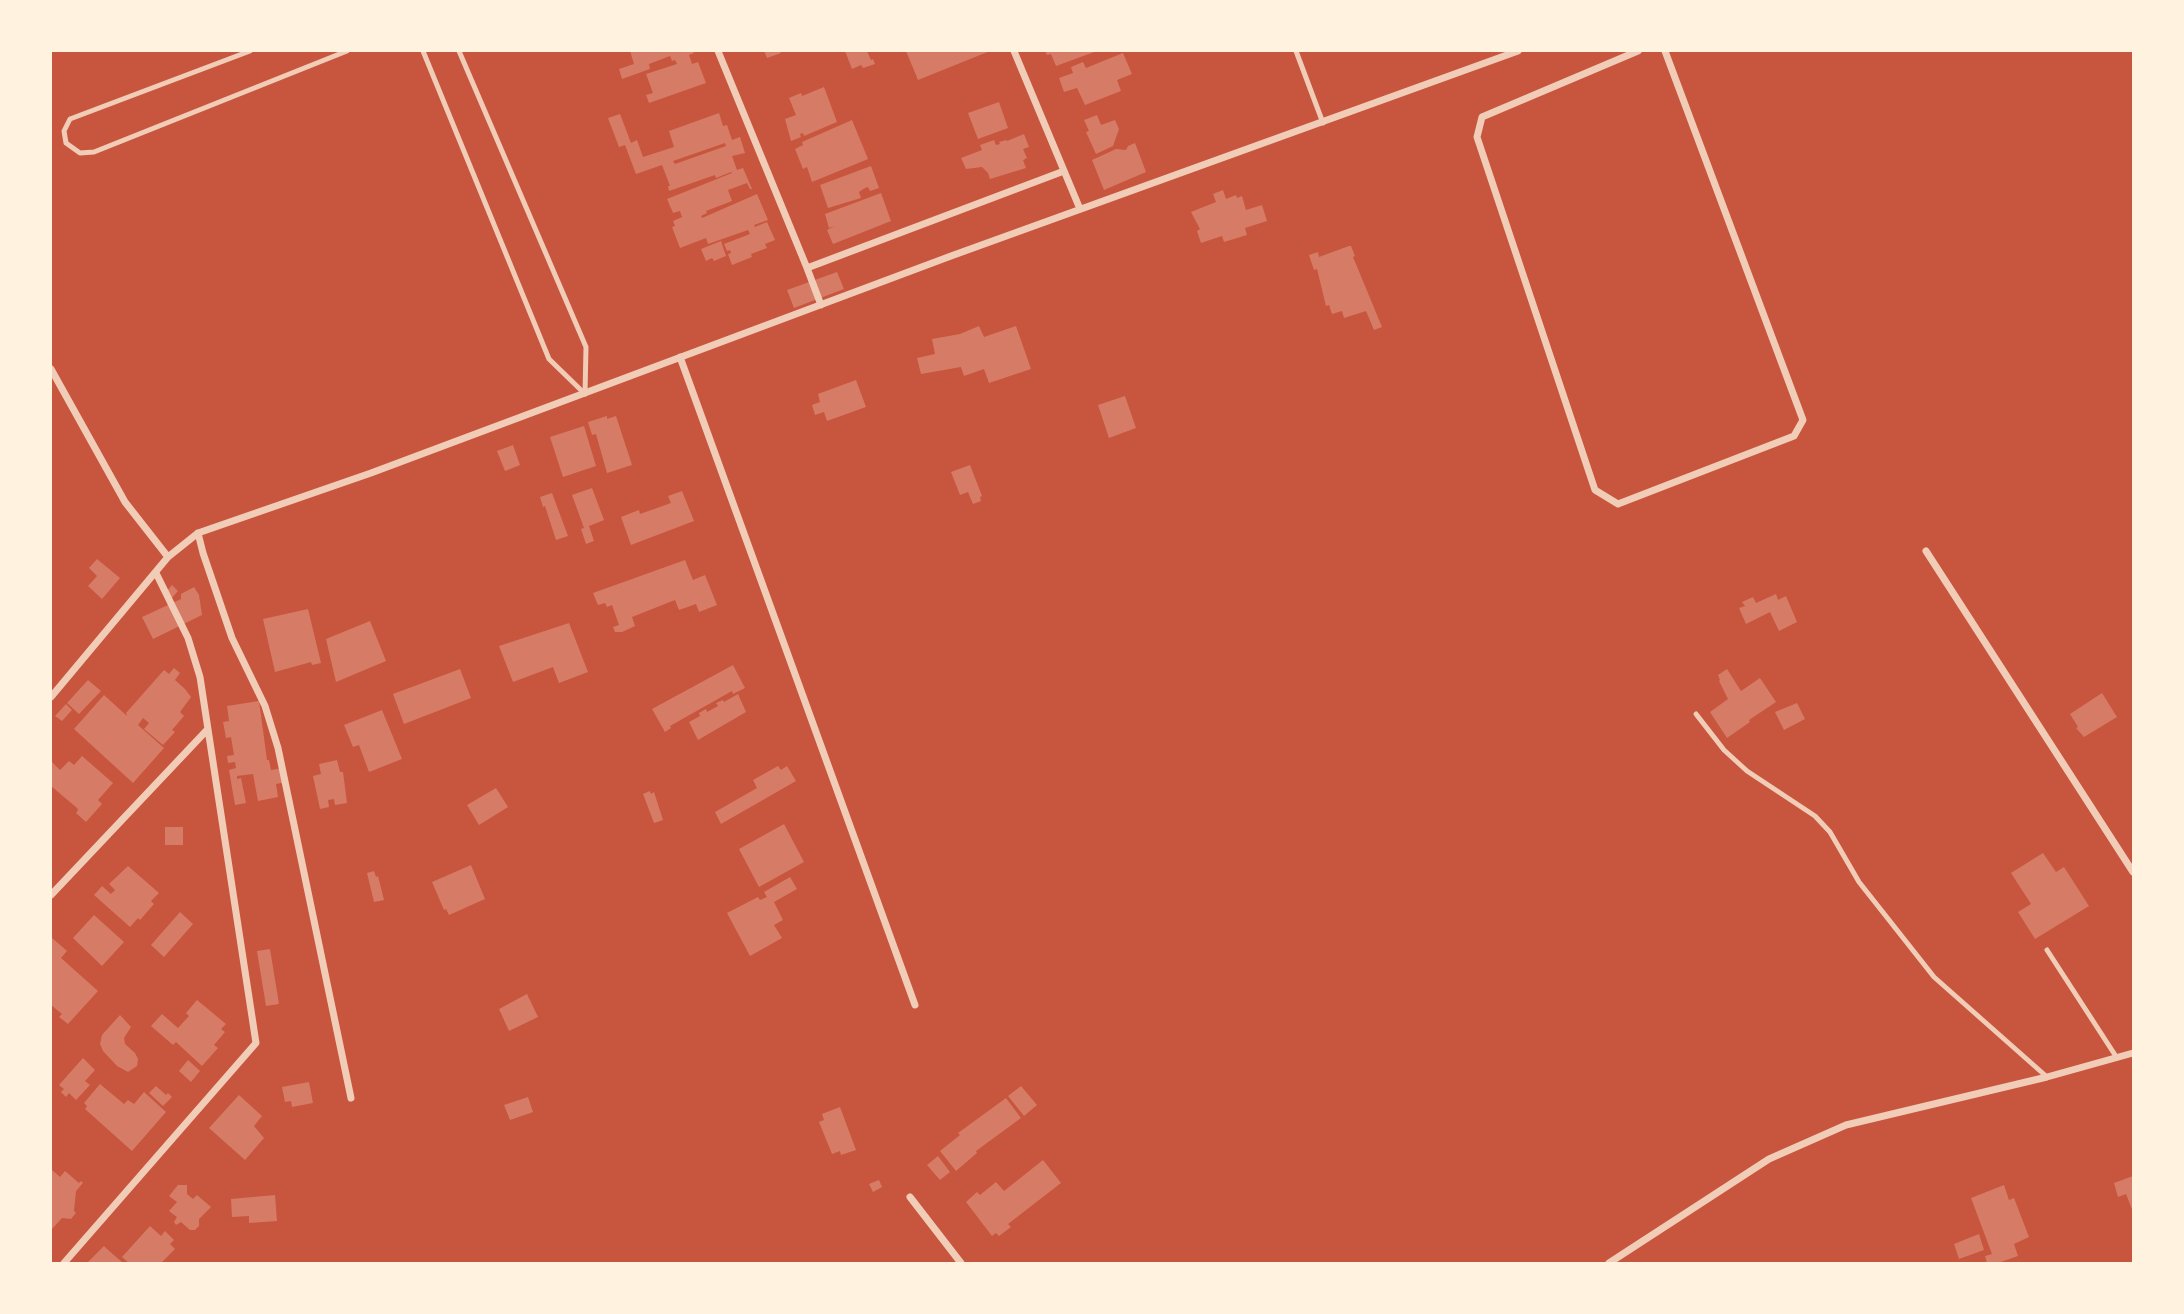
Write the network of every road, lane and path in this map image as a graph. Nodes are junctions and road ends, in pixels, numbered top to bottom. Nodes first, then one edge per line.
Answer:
1 (250, 51) edge
2 (347, 51) edge
3 (423, 51) edge
4 (459, 51) edge
5 (718, 51) edge
6 (1014, 51) edge
7 (1296, 51) edge
8 (1518, 51) edge
9 (1637, 51) edge
10 (1665, 51) edge
11 (1323, 123) junction
12 (1064, 171) junction
13 (1080, 209) junction
14 (807, 268) junction
15 (821, 305) junction
16 (680, 357) junction
17 (51, 369) edge
18 (585, 394) junction
19 (198, 533) junction
20 (1926, 551) dead end
21 (168, 557) junction
22 (156, 573) junction
23 (51, 697) edge
24 (1696, 714) dead end
25 (207, 730) junction
26 (2133, 873) edge
27 (51, 895) edge
28 (2047, 950) dead end
29 (915, 1005) dead end
30 (2133, 1054) edge
31 (2117, 1058) junction
32 (2048, 1077) junction
33 (352, 1098) dead end
34 (910, 1197) dead end
35 (64, 1263) edge
36 (961, 1263) edge
37 (1609, 1263) edge

1 - 2 lane
3 - 18 lane
4 - 18 lane
5 - 14 street
6 - 12 street
7 - 11 lane
8 - 11 street
9 - 10 street
11 - 13 street
12 - 13 street
12 - 14 street
13 - 15 street
14 - 15 street
15 - 16 street
16 - 18 street
16 - 29 street
17 - 21 street
18 - 19 street
19 - 21 street
19 - 33 street
20 - 26 street
21 - 22 street
22 - 23 street
22 - 25 street
24 - 32 lane
25 - 27 street
25 - 35 street
28 - 31 lane
30 - 31 street
31 - 32 street
32 - 37 street
34 - 36 street

